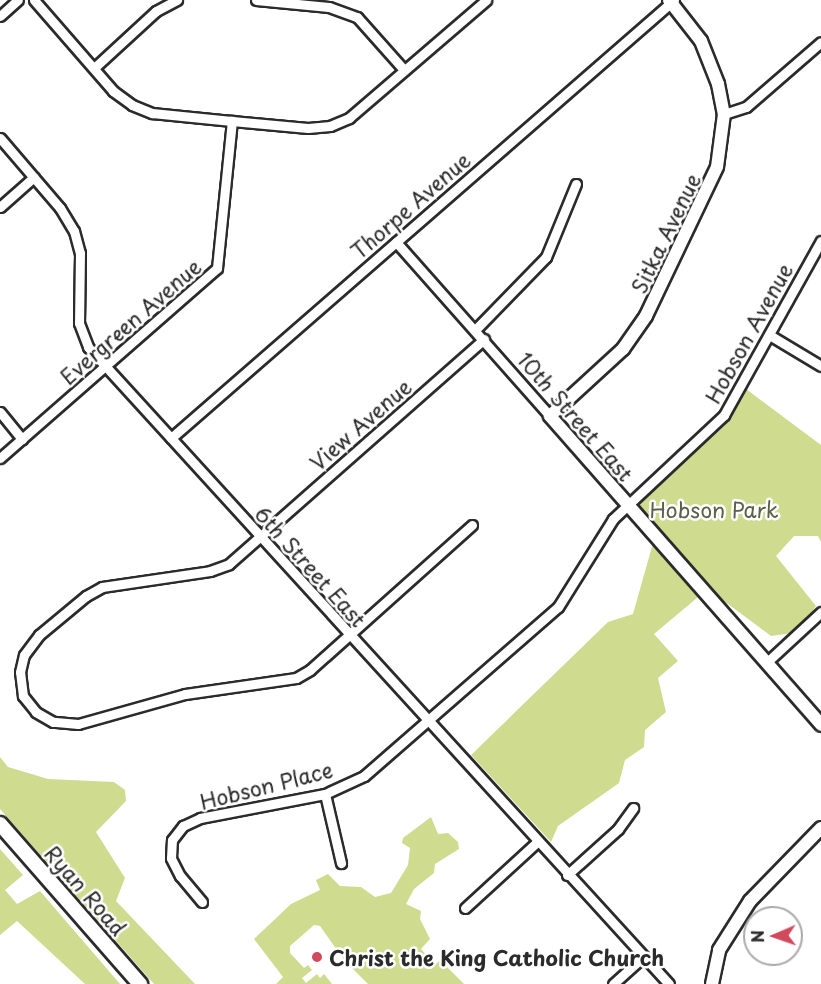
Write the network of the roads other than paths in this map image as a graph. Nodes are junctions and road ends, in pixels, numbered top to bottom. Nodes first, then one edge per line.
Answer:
1 (18, 0) edge
2 (34, 0) edge
3 (177, 0) edge
4 (256, 0) edge
5 (486, 0) edge
6 (671, 1) edge
7 (0, 16) edge
8 (821, 42) edge
9 (93, 68) junction
10 (404, 70) junction
11 (724, 114) junction
12 (232, 121) junction
13 (0, 138) edge
14 (34, 177) junction
15 (576, 184) dead end
16 (0, 207) edge
17 (821, 241) edge
18 (396, 242) junction
19 (475, 330) junction
20 (771, 336) junction
21 (484, 339) junction
22 (821, 366) edge
23 (106, 367) junction
24 (0, 412) edge
25 (550, 416) junction
26 (171, 438) junction
27 (22, 439) junction
28 (0, 458) edge
29 (628, 505) junction
30 (472, 525) dead end
31 (260, 536) junction
32 (821, 612) edge
33 (349, 635) junction
34 (766, 663) junction
35 (426, 720) junction
36 (821, 724) edge
37 (325, 794) junction
38 (633, 807) dead end
39 (0, 824) edge
40 (821, 828) edge
41 (537, 842) junction
42 (341, 863) dead end
43 (567, 876) junction
44 (202, 902) dead end
45 (465, 908) dead end
46 (643, 957) junction
47 (140, 984) edge
48 (613, 984) edge
49 (669, 984) edge
50 (712, 984) edge

1 - 7 street
2 - 9 street
3 - 9 street
4 - 10 street
5 - 10 street
6 - 11 street, Sitka Avenue
6 - 18 street, Thorpe Avenue
8 - 11 street
9 - 12 street
10 - 12 street
11 - 25 street, Sitka Avenue
12 - 23 street, Evergreen Avenue
13 - 14 street, 6th Street East
14 - 16 street
14 - 23 street, 6th Street East
15 - 19 street
17 - 20 street, Hobson Avenue
18 - 19 street, 10th Street East
18 - 26 street, Thorpe Avenue
19 - 21 street, 10th Street East
20 - 22 street
20 - 29 street, Hobson Avenue
21 - 25 street, 10th Street East
21 - 31 street, View Avenue
23 - 26 street, 6th Street East
23 - 27 street, Evergreen Avenue
24 - 27 street
25 - 29 street, 10th Street East
26 - 31 street, 6th Street East
27 - 28 street, Evergreen Avenue
29 - 34 street, 10th Street East
29 - 35 street, Hobson Avenue
30 - 33 street
31 - 33 street, 6th Street East
31 - 33 street, View Avenue
32 - 34 street
33 - 35 street, 6th Street East
34 - 36 street, 10th Street East
35 - 37 street, Hobson Place
35 - 41 street, 6th Street East
37 - 42 street
37 - 44 street, Hobson Place
38 - 43 street
39 - 47 main road, Ryan Road
40 - 50 street
41 - 43 street, 6th Street East
41 - 45 street
43 - 46 street, 6th Street East
46 - 48 street
46 - 49 street, 6th Street East

